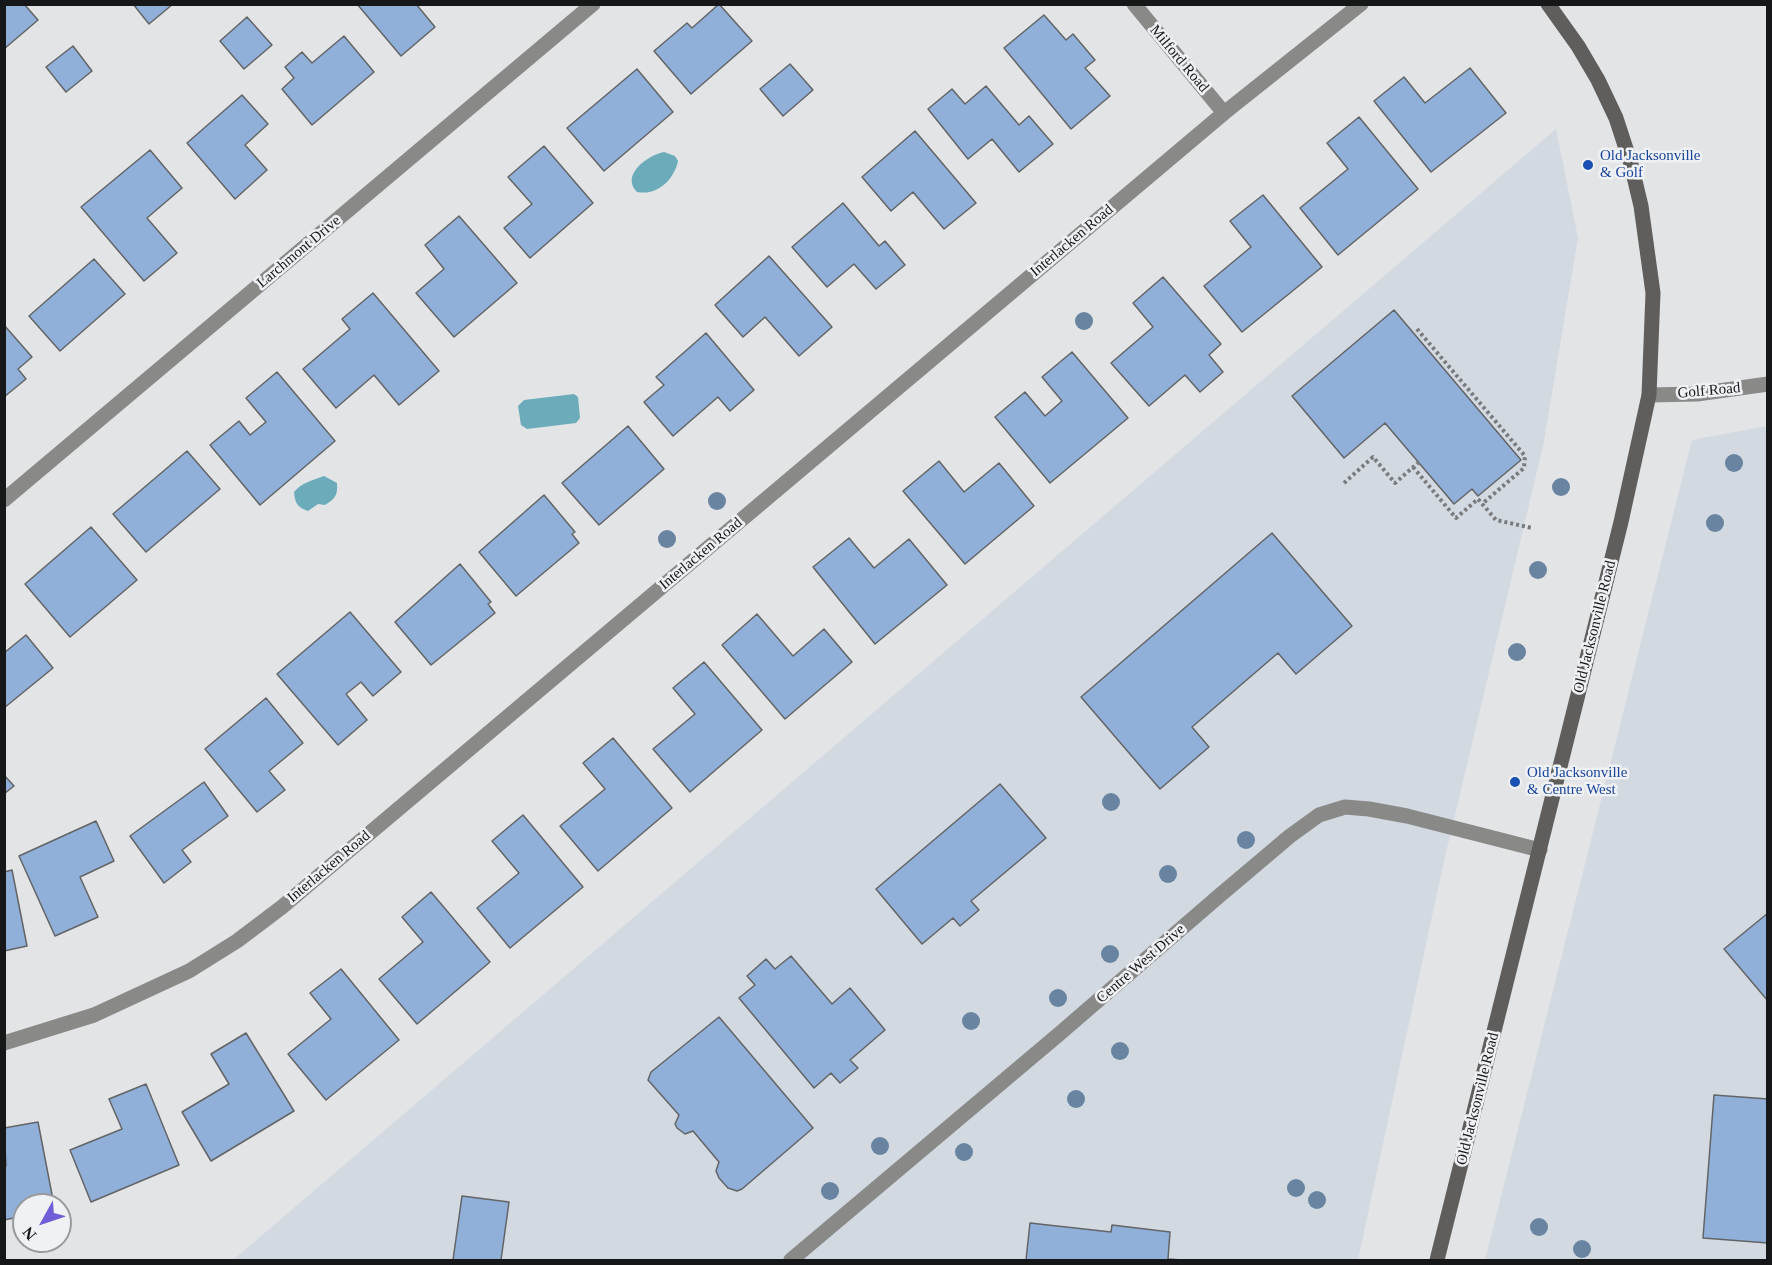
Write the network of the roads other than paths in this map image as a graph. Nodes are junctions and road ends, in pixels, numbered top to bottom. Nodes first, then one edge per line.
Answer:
1 (593, 4) edge
2 (1134, 4) edge
3 (1361, 4) edge
4 (1548, 4) edge
5 (1224, 113) junction
6 (1767, 384) edge
7 (1649, 395) junction
8 (4, 500) edge
9 (1540, 850) junction
10 (4, 1043) edge
11 (791, 1260) edge
12 (1437, 1260) edge

1 - 8 street, Larchmont Drive
2 - 5 street, Milford Road
3 - 5 street, Interlacken Road
4 - 7 street, Old Jacksonville Road
5 - 10 street, Interlacken Road
6 - 7 street, Golf Road
7 - 9 street, Old Jacksonville Road
9 - 11 street, Centre West Drive
9 - 12 street, Old Jacksonville Road

